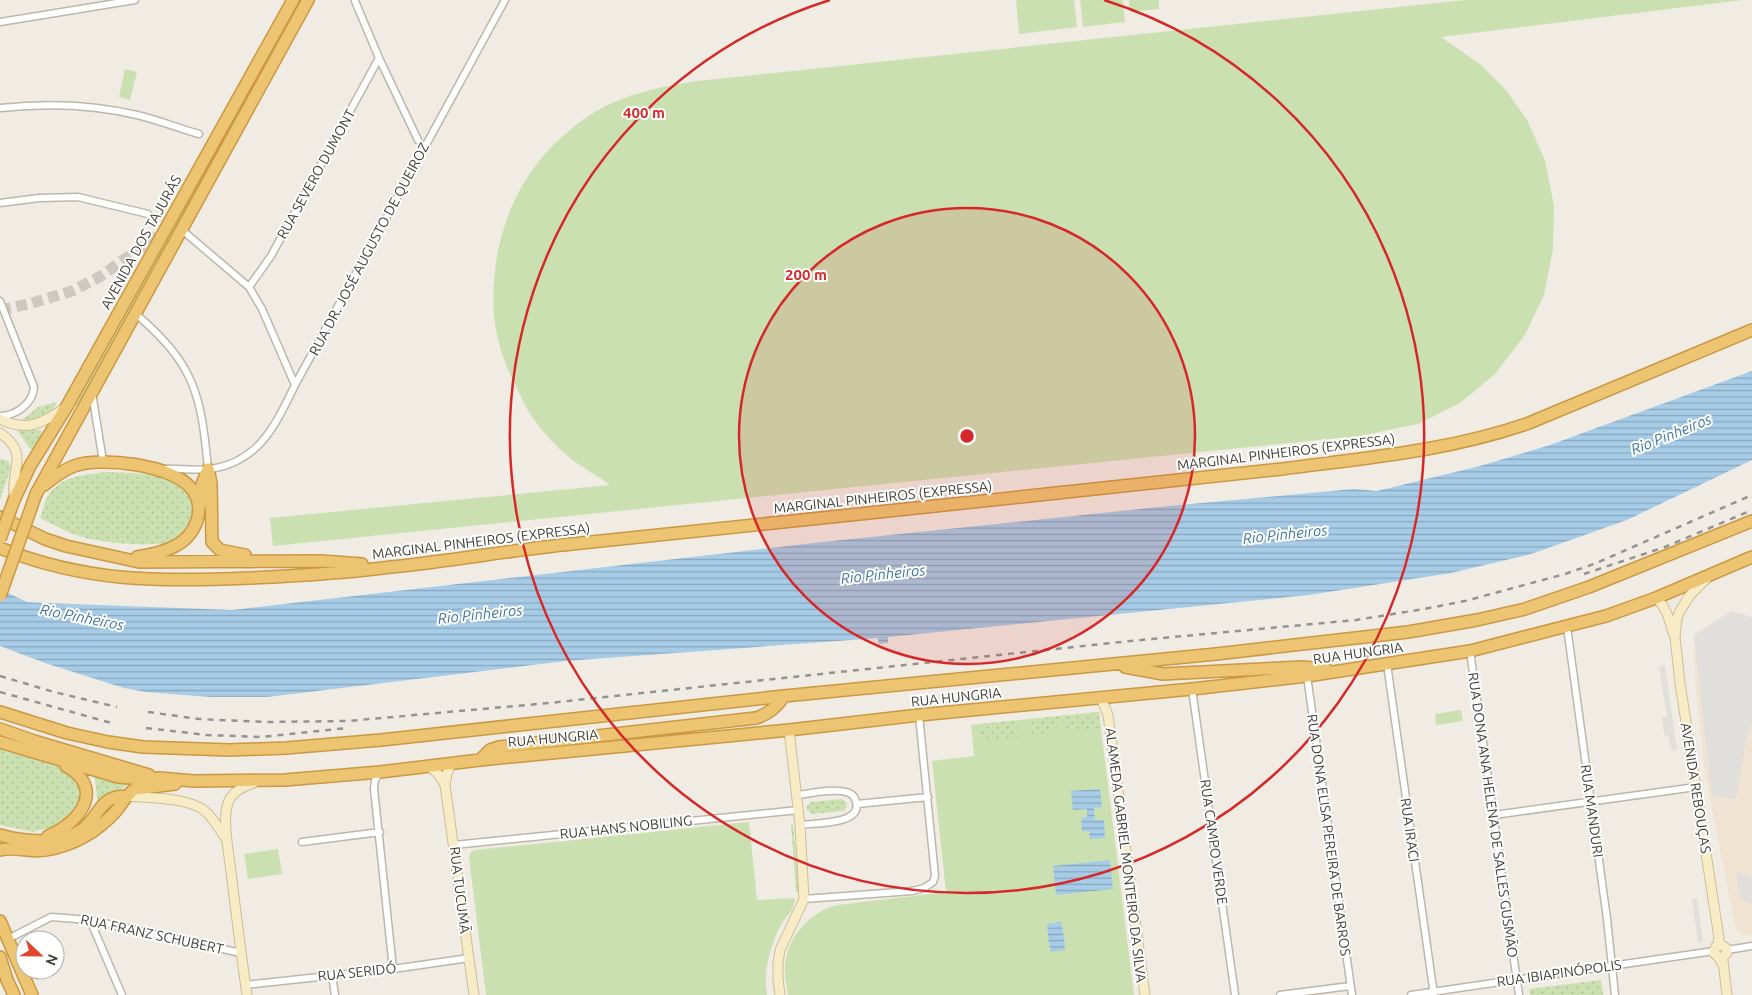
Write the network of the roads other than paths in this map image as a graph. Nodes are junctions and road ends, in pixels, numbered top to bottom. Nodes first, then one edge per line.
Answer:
1 (135, 0) edge
2 (293, 0) edge
3 (308, 0) edge
4 (505, 0) edge
5 (355, 1) edge
6 (0, 22) edge
7 (380, 58) junction
8 (0, 108) edge
9 (199, 134) dead end
10 (418, 140) dead end
11 (0, 203) edge
12 (148, 214) dead end
13 (182, 230) junction
14 (249, 286) junction
15 (0, 301) edge
16 (136, 314) junction
17 (1752, 330) edge
18 (295, 385) junction
19 (92, 393) junction
20 (67, 406) junction
21 (0, 417) edge
22 (0, 433) edge
23 (103, 461) junction
24 (160, 469) junction
25 (208, 469) junction
26 (38, 492) junction
27 (14, 500) junction
28 (200, 511) junction
29 (0, 517) edge
30 (1752, 521) edge
31 (0, 539) edge
32 (0, 548) edge
33 (1752, 557) edge
34 (123, 560) junction
35 (286, 561) junction
36 (391, 568) junction
37 (1709, 576) junction
38 (0, 596) edge
39 (1656, 598) junction
40 (1567, 627) junction
41 (1675, 637) junction
42 (1470, 651) junction
43 (1387, 664) junction
44 (1114, 665) junction
45 (1337, 671) junction
46 (1306, 676) junction
47 (1192, 689) junction
48 (784, 696) junction
49 (1116, 696) junction
50 (1101, 698) junction
51 (0, 712) edge
52 (1108, 714) junction
53 (919, 715) junction
54 (0, 729) edge
55 (789, 730) junction
56 (0, 742) edge
57 (54, 759) junction
58 (480, 760) junction
59 (450, 765) junction
60 (430, 767) junction
61 (380, 772) junction
62 (159, 778) junction
63 (264, 780) junction
64 (194, 781) junction
65 (446, 785) junction
66 (1696, 787) junction
67 (796, 795) junction
68 (127, 796) junction
69 (928, 797) junction
70 (1592, 802) junction
71 (857, 804) junction
72 (798, 810) junction
73 (1494, 815) junction
74 (800, 824) junction
75 (380, 832) junction
76 (0, 835) edge
77 (39, 840) junction
78 (227, 840) junction
79 (302, 842) dead end
80 (454, 845) junction
81 (0, 850) edge
82 (804, 899) junction
83 (90, 920) junction
84 (0, 921) edge
85 (4, 937) edge
86 (1752, 946) edge
87 (1719, 951) junction
88 (241, 953) junction
89 (0, 957) edge
90 (469, 958) junction
91 (1613, 964) junction
92 (0, 966) edge
93 (393, 969) junction
94 (332, 975) junction
95 (3, 976) edge
96 (1517, 978) junction
97 (245, 985) junction
98 (1350, 986) junction
99 (1434, 993) edge
100 (14, 995) edge
101 (25, 995) edge
102 (32, 995) edge
103 (122, 995) edge
104 (247, 995) edge
105 (335, 995) edge
106 (474, 995) edge
107 (780, 995) edge
108 (1145, 995) edge
109 (1236, 995) edge
110 (1280, 995) edge
111 (1352, 995) edge
112 (1411, 995) edge
113 (1519, 995) edge
114 (1615, 995) edge
115 (1727, 995) edge

1 - 6 street
2 - 20 highway, AVENIDA DOS TAJURÁS
3 - 13 highway
4 - 18 street, RUA DR. JOSÉ AUGUSTO DE QUEIROZ
5 - 7 street
7 - 10 street
7 - 14 street, RUA SEVERO DUMONT
8 - 9 street
11 - 12 street
13 - 14 street
13 - 16 highway
14 - 18 street
15 - 21 street
16 - 19 highway
16 - 25 street
17 - 36 highway, MARGINAL PINHEIROS (EXPRESSA)
18 - 25 street, RUA DR. JOSÉ AUGUSTO DE QUEIROZ
19 - 23 street
19 - 26 highway
20 - 21 street
20 - 27 highway, AVENIDA DOS TAJURÁS
22 - 27 street
23 - 24 highway
23 - 26 highway
24 - 25 street, RUA DR. JOSÉ AUGUSTO DE QUEIROZ
24 - 28 highway
25 - 28 highway
25 - 35 highway
26 - 38 highway, bridge
27 - 31 highway, AVENIDA DOS TAJURÁS, bridge
28 - 34 highway
29 - 34 highway
30 - 44 highway
32 - 36 highway, MARGINAL PINHEIROS (EXPRESSA)
33 - 37 highway, RUA HUNGRIA
34 - 35 highway
35 - 36 highway
37 - 39 highway, RUA HUNGRIA
37 - 41 street, AVENIDA REBOUÇAS
39 - 40 highway, RUA HUNGRIA
39 - 41 street, AVENIDA REBOUÇAS
40 - 42 highway, RUA HUNGRIA
40 - 70 street, RUA MANDURI
41 - 66 street, AVENIDA REBOUÇAS
42 - 43 highway, RUA HUNGRIA
42 - 73 street, RUA DONA ANA HELENA DE SALLES GUSMÃO
43 - 45 highway, RUA HUNGRIA
43 - 99 street, RUA IRACI
44 - 45 highway
44 - 48 highway
45 - 46 highway, RUA HUNGRIA
46 - 47 highway, RUA HUNGRIA
46 - 98 street, RUA DONA ELISA PEREIRA DE BARROS
47 - 49 highway, RUA HUNGRIA
47 - 109 street, RUA CAMPO VERDE
48 - 51 highway
48 - 58 highway
49 - 50 highway, RUA HUNGRIA
49 - 52 street, ALAMEDA GABRIEL MONTEIRO DA SILVA
50 - 52 street, ALAMEDA GABRIEL MONTEIRO DA SILVA
50 - 53 highway, RUA HUNGRIA
52 - 108 street, ALAMEDA GABRIEL MONTEIRO DA SILVA
53 - 55 highway, RUA HUNGRIA
53 - 69 street
54 - 62 highway
55 - 58 highway, RUA HUNGRIA
55 - 67 street
56 - 57 highway
57 - 62 highway
57 - 77 highway
58 - 59 highway, RUA HUNGRIA
59 - 60 highway, RUA HUNGRIA
59 - 65 street, RUA TUCUMÃ
60 - 61 highway, RUA HUNGRIA
60 - 65 street
61 - 63 highway, RUA HUNGRIA
61 - 75 street
62 - 64 highway
63 - 64 highway, RUA HUNGRIA
63 - 78 street
64 - 68 highway
65 - 80 street, RUA TUCUMÃ
66 - 70 street
66 - 87 street, AVENIDA REBOUÇAS
67 - 71 street
67 - 72 street
68 - 77 highway
68 - 78 street
68 - 81 highway
69 - 71 street
69 - 82 street
70 - 73 street
70 - 91 street, RUA MANDURI
71 - 74 street
72 - 74 street
72 - 80 street, RUA HANS NOBILING
73 - 96 street, RUA DONA ANA HELENA DE SALLES GUSMÃO
74 - 82 street
75 - 79 street
75 - 93 street
76 - 77 highway
78 - 88 street
80 - 90 street, RUA TUCUMÃ
82 - 107 street
83 - 85 street, RUA FRANZ SCHUBERT
83 - 88 street, RUA FRANZ SCHUBERT
83 - 103 street
84 - 85 highway
85 - 101 highway
85 - 102 highway
86 - 87 street, RUA IBIAPINÓPOLIS
87 - 91 street, RUA IBIAPINÓPOLIS
87 - 115 street, AVENIDA REBOUÇAS
88 - 97 street
89 - 95 highway
90 - 93 street, RUA SERIDÓ
90 - 106 street, RUA TUCUMÃ
91 - 96 street, RUA IBIAPINÓPOLIS
91 - 114 street, RUA MANDURI
92 - 95 highway
93 - 94 street, RUA SERIDÓ
94 - 97 street, RUA SERIDÓ
94 - 105 street
95 - 100 highway
96 - 99 street, RUA IBIAPINÓPOLIS
96 - 113 street, RUA DONA ANA HELENA DE SALLES GUSMÃO
97 - 104 street
98 - 110 street
98 - 111 street, RUA DONA ELISA PEREIRA DE BARROS
99 - 112 street, RUA IBIAPINÓPOLIS

